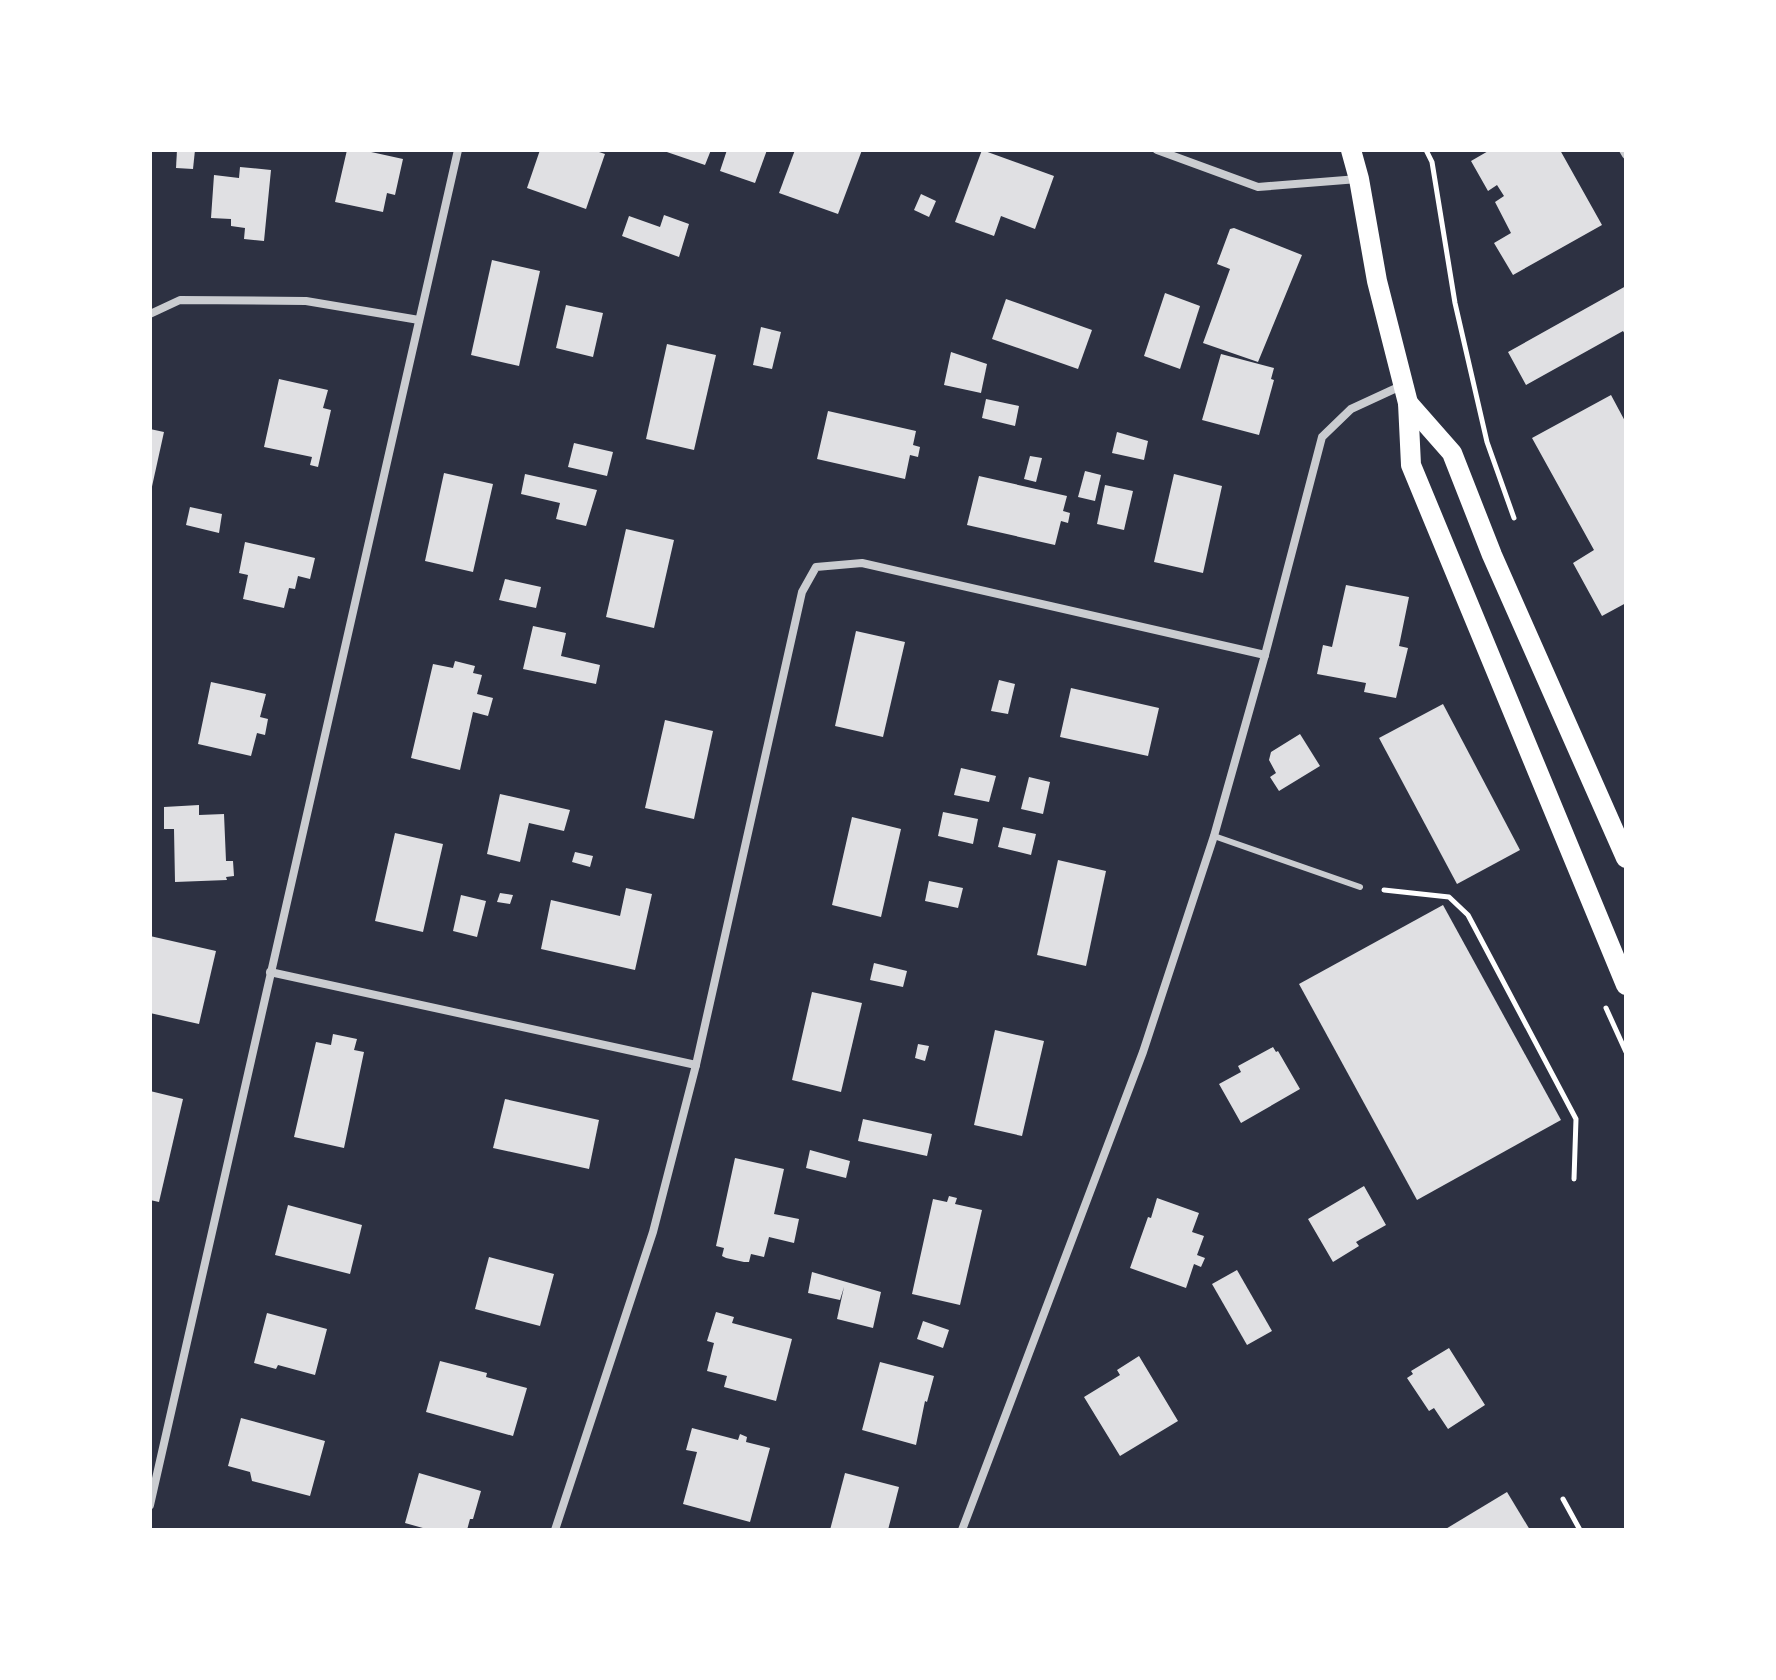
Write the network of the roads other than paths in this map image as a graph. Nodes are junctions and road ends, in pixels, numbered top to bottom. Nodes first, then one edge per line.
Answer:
1 (458, 150) edge
2 (1157, 150) edge
3 (1351, 150) edge
4 (1367, 150) edge
5 (1359, 179) junction
6 (150, 314) edge
7 (419, 320) junction
8 (1406, 394) junction
9 (1265, 655) junction
10 (1214, 836) junction
11 (1626, 858) edge
12 (1360, 887) road end
13 (270, 972) junction
14 (1626, 985) edge
15 (696, 1065) junction
16 (150, 1505) edge
17 (555, 1530) edge
18 (962, 1530) edge

1 - 7 street
2 - 5 street
3 - 5 main road
4 - 5 main road
5 - 8 main road
6 - 7 street
7 - 13 street
8 - 9 street
8 - 11 main road
8 - 14 main road
9 - 10 street
9 - 15 street
10 - 12 lane
10 - 18 street
13 - 15 street
13 - 16 street
15 - 17 street

